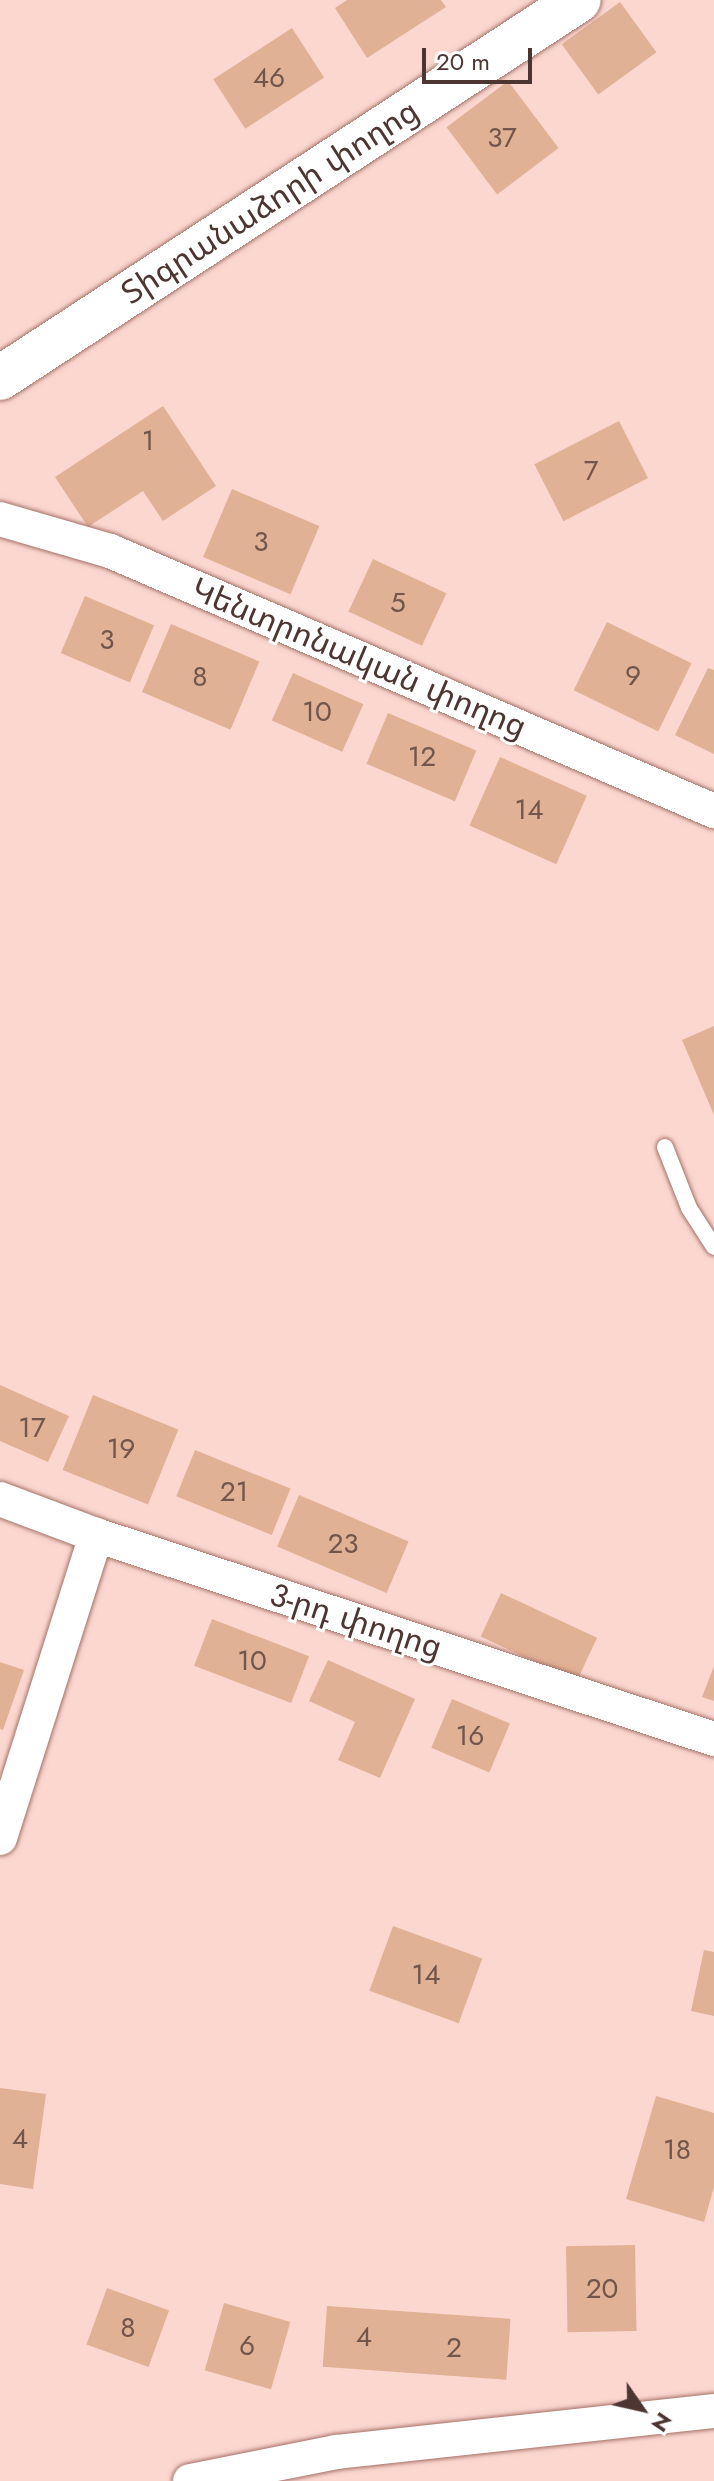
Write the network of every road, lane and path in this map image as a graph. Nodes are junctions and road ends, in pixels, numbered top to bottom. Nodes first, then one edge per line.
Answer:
1 (579, 0) edge
2 (0, 378) edge
3 (0, 519) edge
4 (714, 811) edge
5 (665, 1147) dead end
6 (714, 1247) edge
7 (0, 1499) edge
8 (96, 1535) junction
9 (714, 1739) edge
10 (0, 1838) edge
11 (714, 2411) edge
12 (190, 2481) edge

1 - 2 main road, Տիգրանաձորի փողոց
3 - 4 street, Կենտրոնական փողոց
5 - 6 lane
7 - 8 street, 3-րդ փողոց
8 - 9 street, 3-րդ փողոց
8 - 10 street
11 - 12 street

